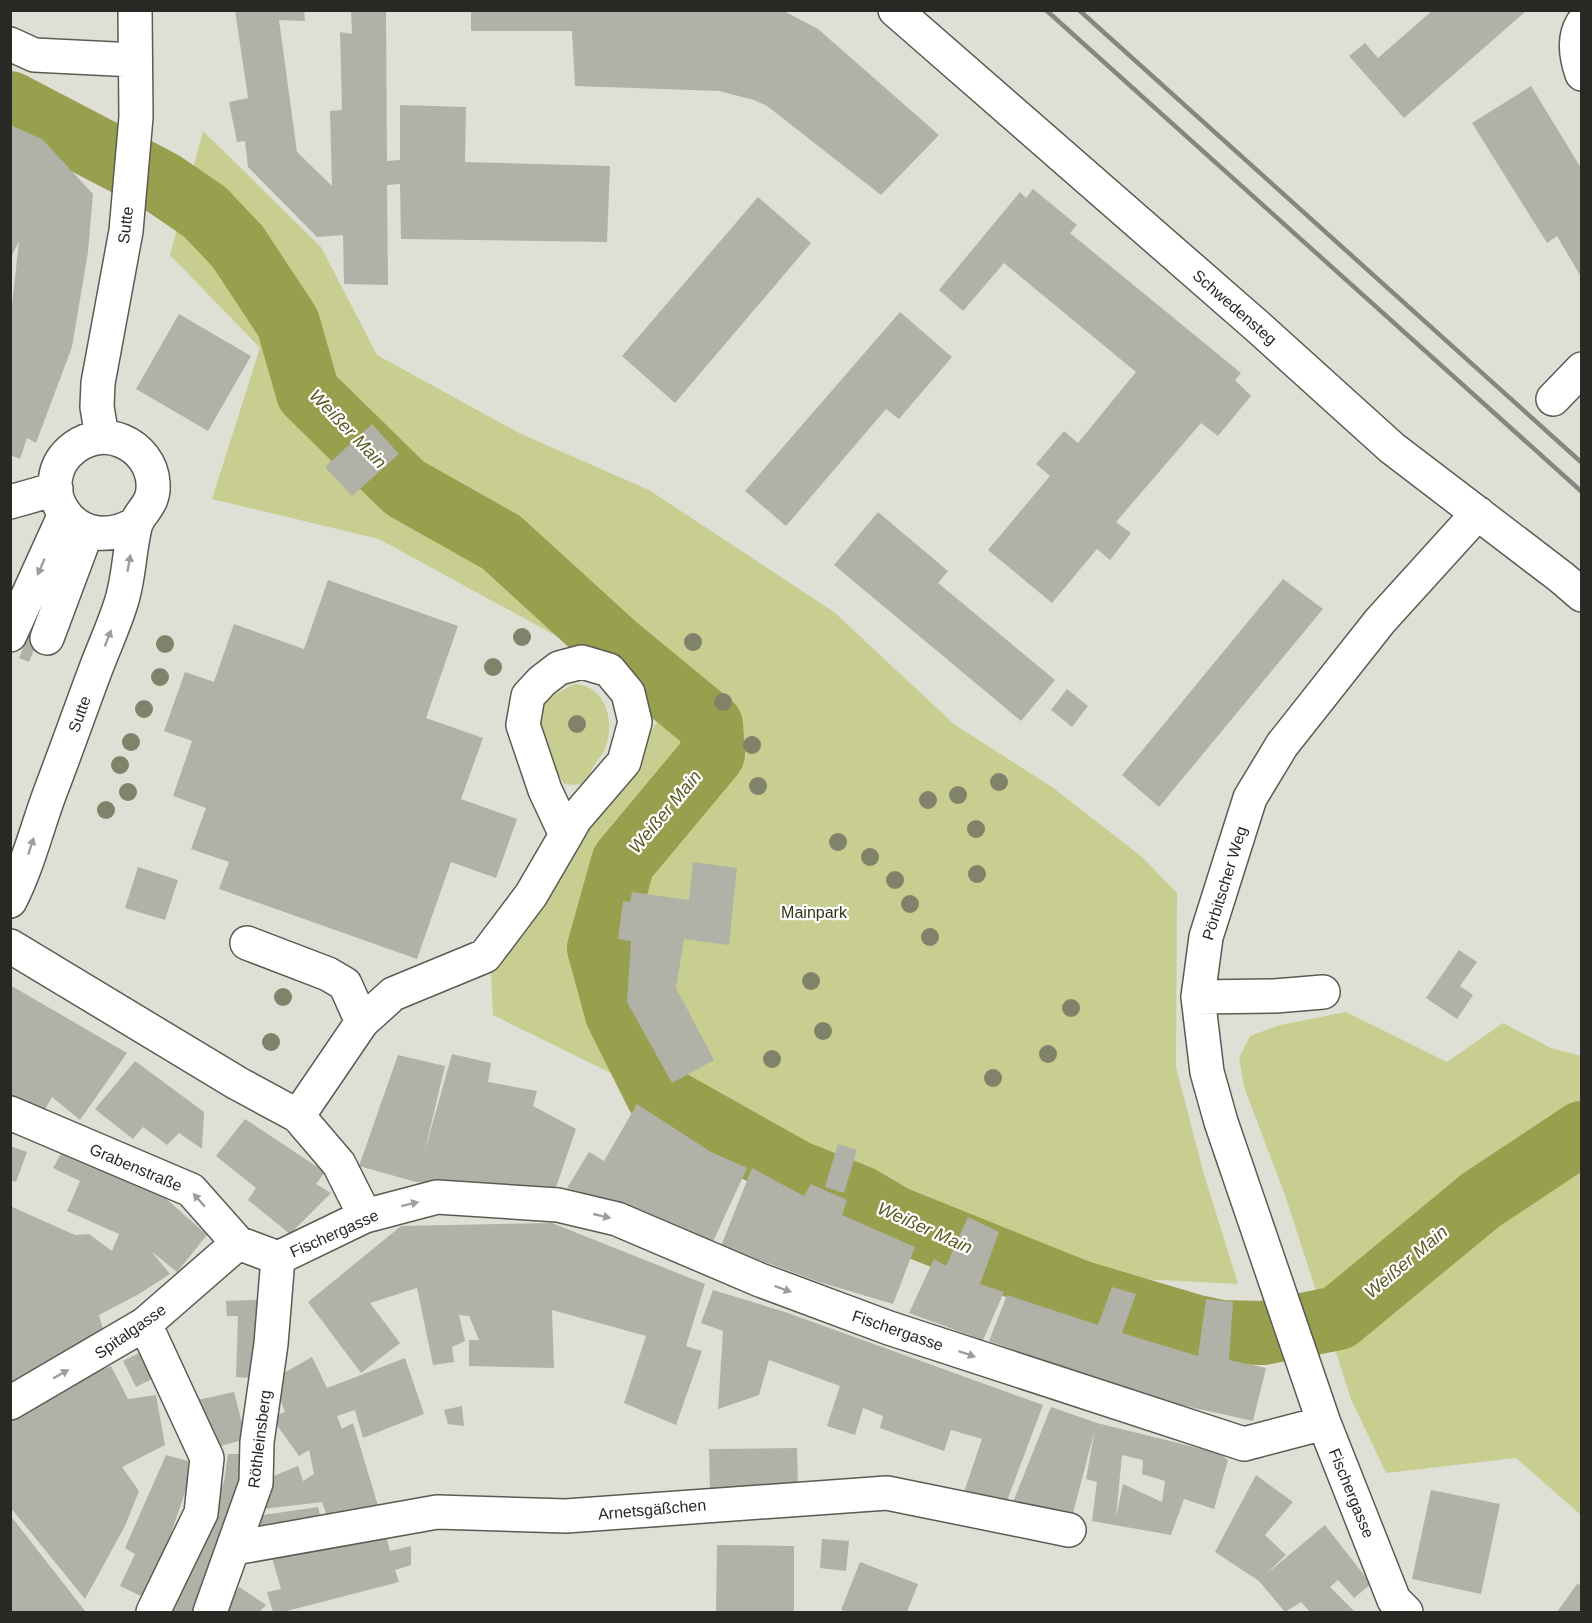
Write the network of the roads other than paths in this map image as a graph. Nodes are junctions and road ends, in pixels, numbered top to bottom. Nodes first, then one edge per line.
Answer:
1 (135, 10) edge
2 (895, 10) edge
3 (1581, 24) edge
4 (10, 44) edge
5 (135, 60) junction
6 (1581, 74) edge
7 (1581, 369) edge
8 (1553, 399) dead end
9 (102, 437) junction
10 (10, 502) edge
11 (69, 511) junction
12 (1478, 513) junction
13 (135, 524) junction
14 (1581, 595) edge
15 (10, 635) edge
16 (47, 638) dead end
17 (566, 835) junction
18 (10, 901) edge
19 (247, 943) dead end
20 (10, 946) edge
21 (1323, 992) dead end
22 (1198, 997) junction
23 (362, 1022) junction
24 (10, 1113) edge
25 (298, 1116) junction
26 (365, 1216) junction
27 (238, 1243) junction
28 (278, 1258) junction
29 (145, 1324) junction
30 (10, 1403) edge
31 (1324, 1423) junction
32 (1069, 1530) dead end
33 (235, 1548) junction
34 (153, 1612) edge
35 (210, 1612) edge
36 (1406, 1612) edge

1 - 5 street, Sutte
2 - 12 street, Schwedensteg
3 - 6 street
4 - 5 street
5 - 9 street, Sutte
7 - 8 street
9 - 11 street
9 - 13 street, Sutte
10 - 11 street
11 - 13 street
11 -> 15 street
11 - 16 street
12 - 14 street, Schwedensteg
12 - 22 street, Pörbitscher Weg
18 -> 13 street, Sutte
17 - 17 street
17 - 23 street
19 - 23 street
20 - 25 street
21 - 22 street
22 - 31 street, Pörbitscher Weg
23 - 25 street
27 -> 24 street, Grabenstraße
25 - 26 street
26 - 28 street, Fischergasse
26 -> 31 street, Fischergasse
27 - 28 street, Grabenstraße
27 - 29 street, Spitalgasse
28 - 33 street, Röthleinsberg
30 -> 29 street, Spitalgasse
29 - 34 street
31 - 36 street, Fischergasse
32 - 33 street, Arnetsgäßchen
33 - 35 street, Röthleinsberg

